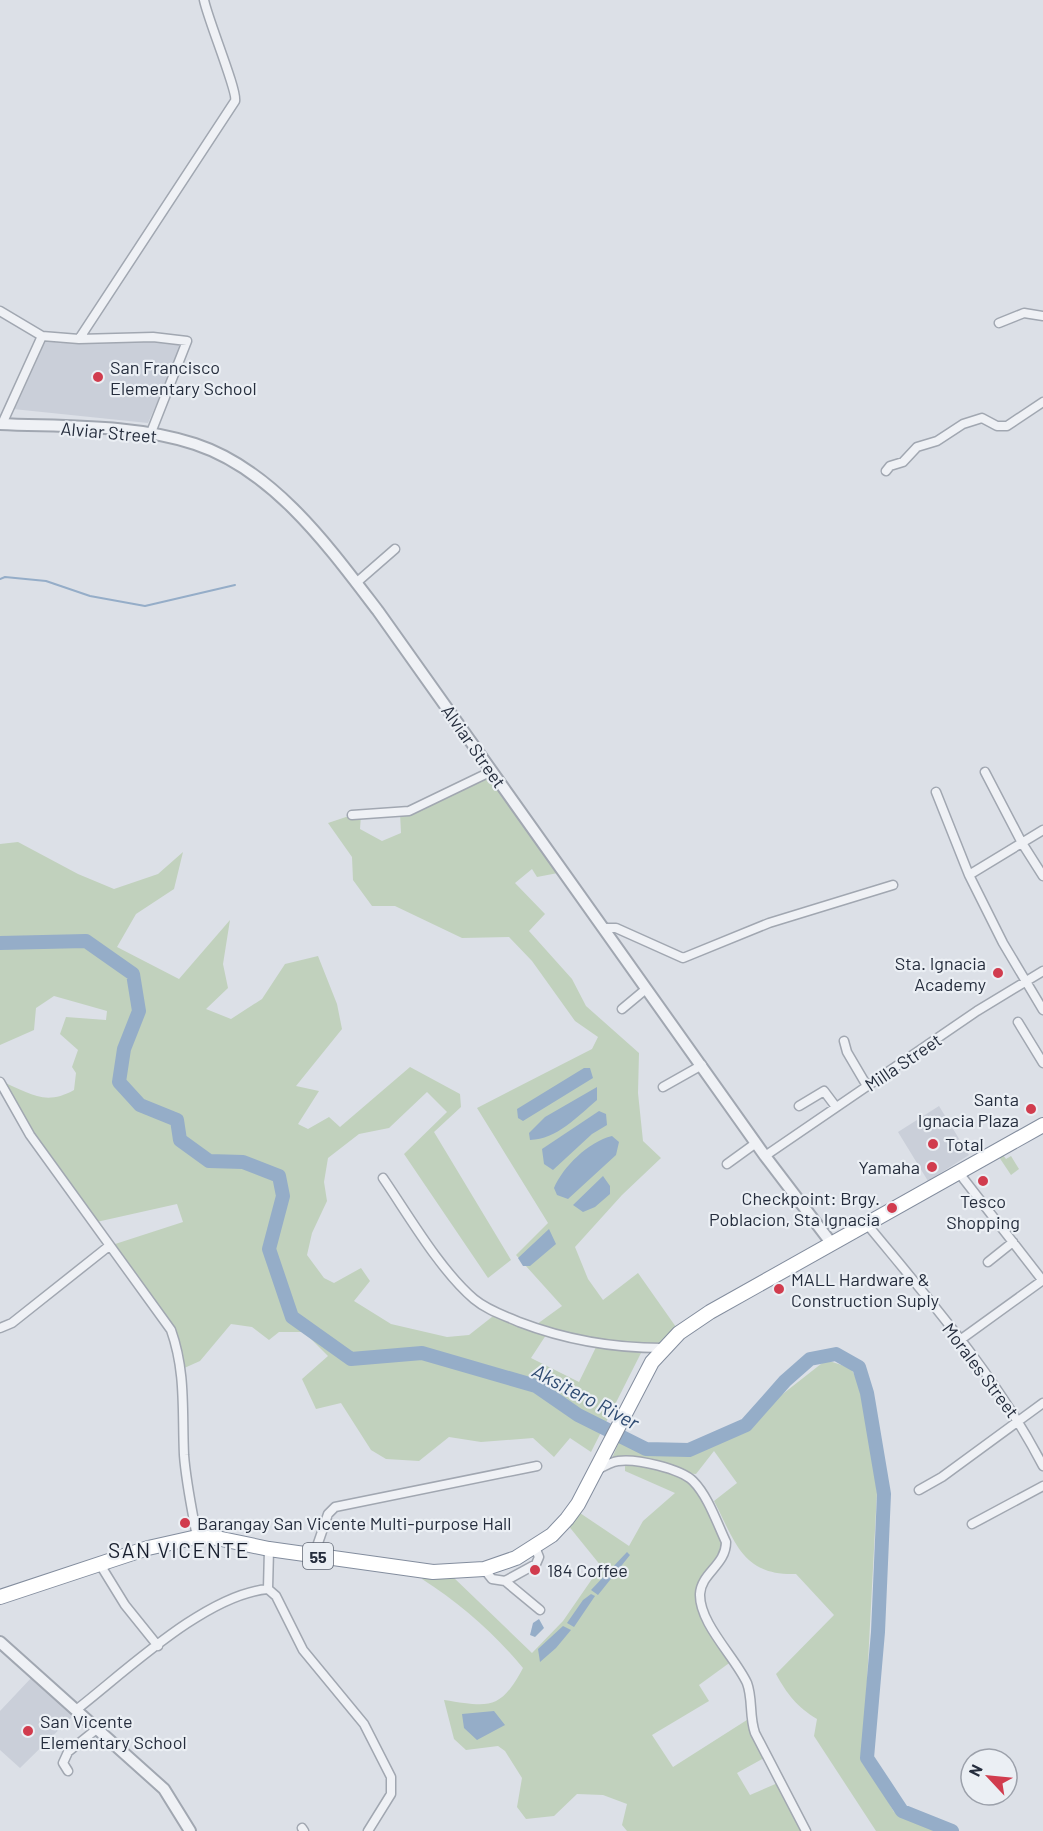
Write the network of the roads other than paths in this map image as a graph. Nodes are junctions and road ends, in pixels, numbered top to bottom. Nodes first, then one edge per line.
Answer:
1 (204, 0) edge
2 (0, 310) edge
3 (1043, 316) edge
4 (999, 323) dead end
5 (42, 336) junction
6 (80, 339) junction
7 (1043, 402) edge
8 (1, 424) edge
9 (150, 435) junction
10 (886, 471) dead end
11 (395, 549) dead end
12 (356, 583) junction
13 (492, 771) junction
14 (986, 772) dead end
15 (936, 792) dead end
16 (352, 815) dead end
17 (1043, 830) edge
18 (1022, 843) junction
19 (969, 875) junction
20 (1043, 876) edge
21 (892, 885) dead end
22 (603, 928) junction
23 (1043, 970) edge
24 (1026, 982) junction
25 (646, 989) junction
26 (622, 1009) dead end
27 (1043, 1010) edge
28 (1018, 1022) dead end
29 (844, 1041) dead end
30 (1043, 1063) edge
31 (702, 1065) junction
32 (0, 1082) edge
33 (867, 1086) junction
34 (663, 1087) dead end
35 (799, 1106) dead end
36 (836, 1107) junction
37 (1043, 1125) edge
38 (756, 1143) junction
39 (765, 1156) junction
40 (727, 1164) dead end
41 (959, 1173) junction
42 (383, 1178) dead end
43 (866, 1223) junction
44 (1012, 1242) junction
45 (832, 1244) junction
46 (109, 1246) junction
47 (988, 1262) dead end
48 (1043, 1280) edge
49 (0, 1328) edge
50 (960, 1340) junction
51 (662, 1348) junction
52 (1043, 1403) edge
53 (1019, 1420) junction
54 (537, 1466) dead end
55 (1043, 1466) edge
56 (597, 1467) junction
57 (1043, 1486) edge
58 (919, 1490) dead end
59 (972, 1524) dead end
60 (197, 1538) junction
61 (535, 1547) junction
62 (269, 1549) junction
63 (314, 1555) junction
64 (101, 1566) junction
65 (484, 1569) junction
66 (505, 1581) junction
67 (268, 1589) junction
68 (0, 1597) edge
69 (540, 1610) dead end
70 (0, 1642) edge
71 (158, 1646) junction
72 (76, 1710) junction
73 (98, 1728) junction
74 (68, 1771) dead end
75 (190, 1831) edge
76 (368, 1831) edge
77 (806, 1831) edge

1 - 6 street
2 - 5 street
3 - 4 street
5 - 6 street
5 - 8 street
6 - 9 street
7 - 10 street
8 - 9 street, Alviar Street
9 - 12 street, Alviar Street
11 - 12 street
12 - 13 street, Alviar Street
13 - 16 street
13 - 22 street, Alviar Street
14 - 18 street
15 - 19 street
17 - 18 street
18 - 19 street
18 - 20 street
19 - 24 street
21 - 22 street
22 - 25 street, Alviar Street
23 - 24 street, Milla Street
24 - 27 street
24 - 33 street, Milla Street
25 - 26 street
25 - 31 street, Alviar Street
28 - 30 street
29 - 33 street
31 - 34 street
31 - 38 street, Alviar Street
32 - 46 street
33 - 36 street, Milla Street
35 - 36 street
36 - 39 street, Milla Street
37 - 41 highway, 55
38 - 39 street, Alviar Street
38 - 40 street
39 - 45 street, Alviar Street
41 - 43 highway, 55
41 - 44 street
42 - 51 street
43 - 45 highway, 55
43 - 50 street, Morales Street
44 - 47 street
44 - 48 street
45 - 51 highway, 55
46 - 49 street
46 - 60 street
48 - 50 street
50 - 53 street, Morales Street
51 - 56 highway, 55
52 - 53 street
53 - 55 street, Morales Street
53 - 58 street
54 - 63 street
56 - 61 highway, 55
56 - 77 street
57 - 59 street
60 - 62 highway, 55
60 - 64 highway, 55
61 - 65 highway, 55
61 - 66 street
62 - 63 highway, 55
62 - 67 street
63 - 65 highway, 55
64 - 68 highway, 55
64 - 71 street
65 - 66 street
66 - 69 street
67 - 71 street
67 - 76 street
70 - 72 street
71 - 72 street
72 - 73 street
73 - 74 street
73 - 75 street

